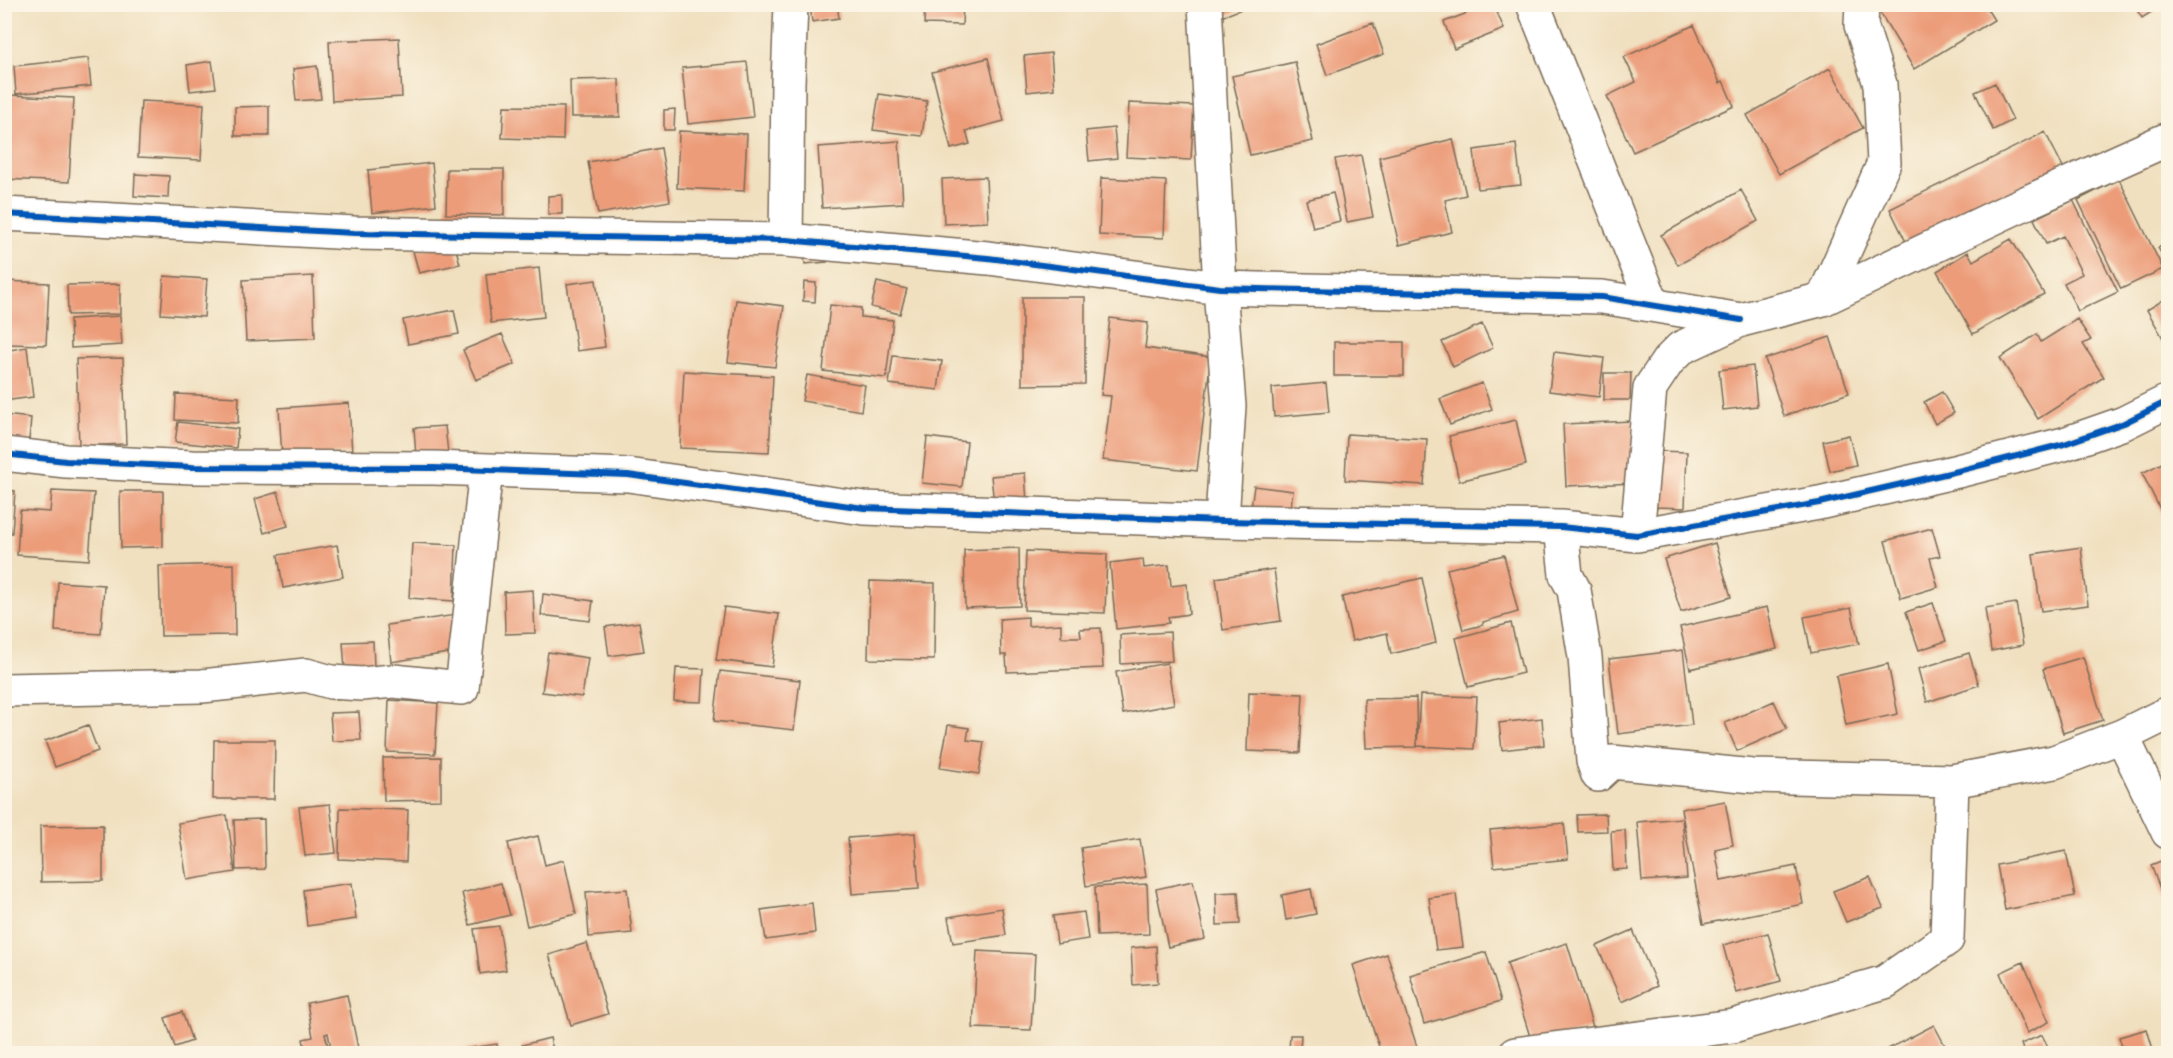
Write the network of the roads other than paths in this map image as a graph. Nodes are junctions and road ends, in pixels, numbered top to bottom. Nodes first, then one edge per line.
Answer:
1 (790, 4) edge
2 (1205, 4) edge
3 (1533, 4) edge
4 (1862, 4) edge
5 (2169, 139) edge
6 (4, 214) edge
7 (786, 240) junction
8 (1220, 288) junction
9 (1823, 299) junction
10 (1653, 305) junction
11 (1741, 320) junction
12 (2169, 401) edge
13 (4, 454) edge
14 (486, 470) junction
15 (1222, 521) junction
16 (1561, 527) junction
17 (1637, 535) junction
18 (4, 690) edge
19 (2169, 713) edge
20 (2122, 736) junction
21 (1952, 781) junction
22 (2169, 832) edge
23 (1515, 1053) edge

1 - 7 street
2 - 8 street
3 - 10 street
4 - 9 street
5 - 9 street
6 - 7 street
7 - 8 street
8 - 10 street
8 - 15 street
9 - 11 street
10 - 11 street
11 - 17 street
12 - 17 street
13 - 14 street
14 - 15 street
14 - 18 street
15 - 16 street
16 - 17 street
16 - 21 street
19 - 20 street
20 - 21 street
20 - 22 street
21 - 23 street

